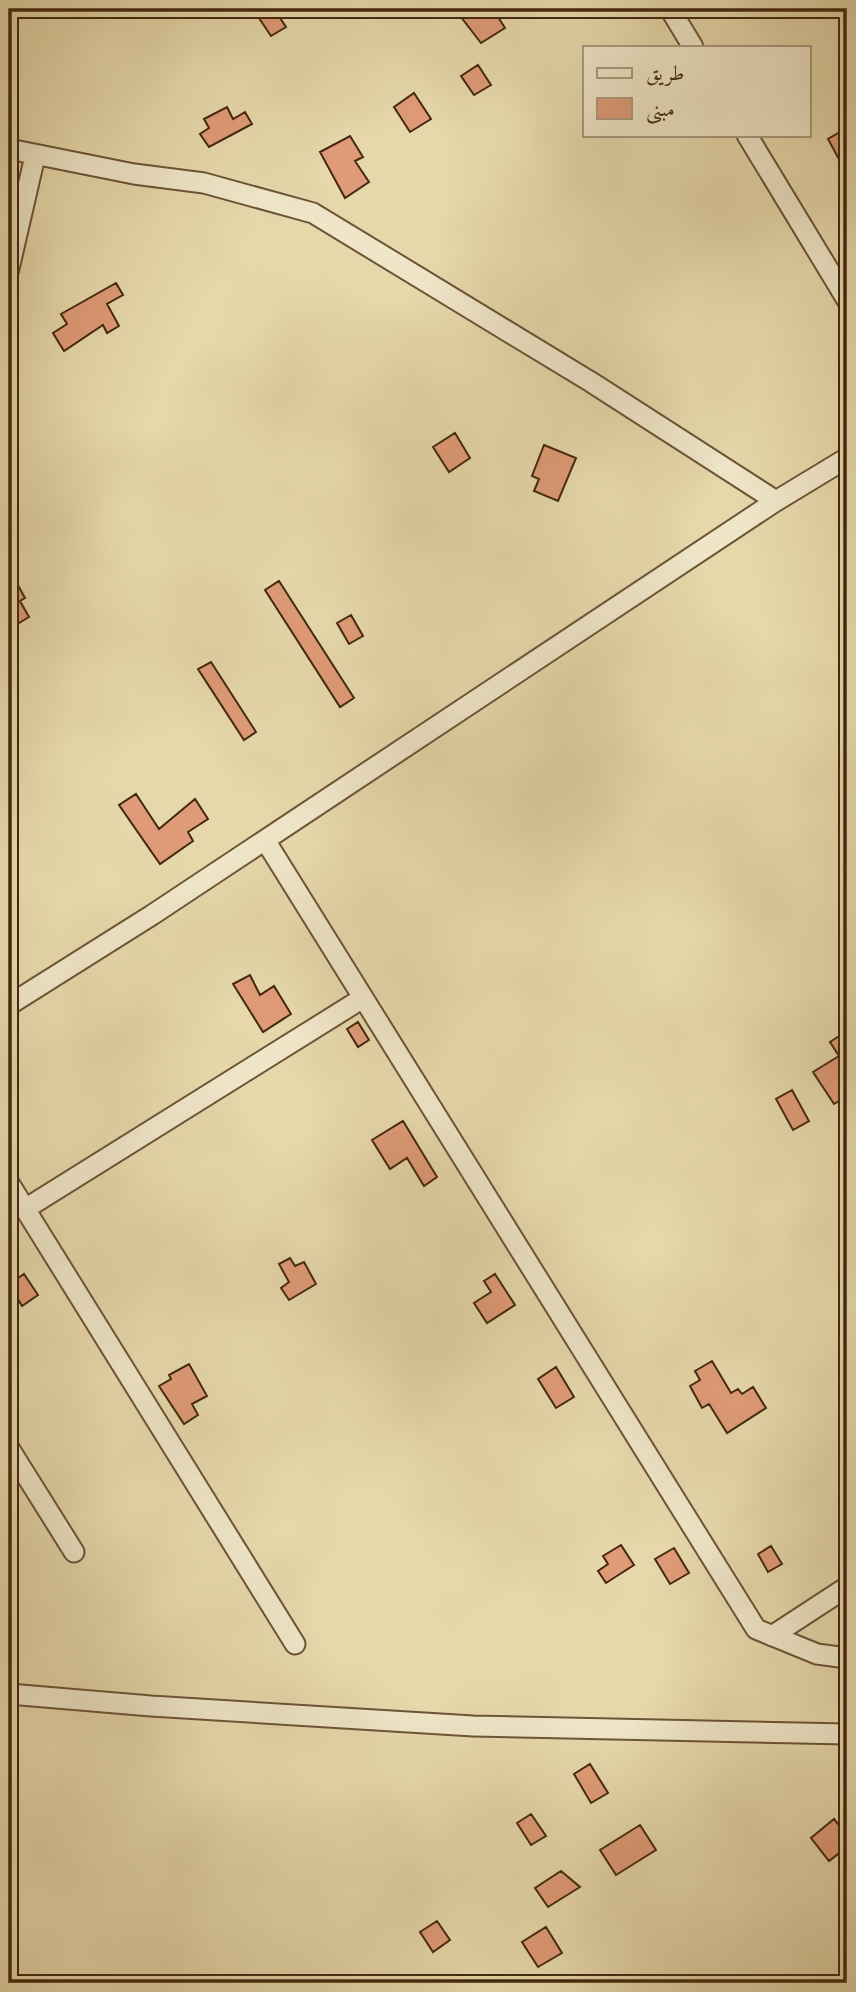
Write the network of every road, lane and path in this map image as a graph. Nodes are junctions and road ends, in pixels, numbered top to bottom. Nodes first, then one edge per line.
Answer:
1 (670, 9) edge
2 (693, 46) edge
3 (748, 136) edge
4 (9, 149) edge
5 (35, 156) junction
6 (9, 269) edge
7 (847, 300) edge
8 (847, 458) edge
9 (776, 501) junction
10 (265, 840) junction
11 (363, 998) junction
12 (9, 1005) edge
13 (9, 1183) edge
14 (25, 1209) junction
15 (9, 1448) edge
16 (74, 1552) dead end
17 (847, 1587) edge
18 (772, 1636) junction
19 (295, 1644) dead end
20 (847, 1658) edge
21 (9, 1693) edge
22 (847, 1734) edge

1 - 2 street
3 - 7 street
4 - 5 street
5 - 6 street
5 - 9 street
8 - 9 street
9 - 10 street
10 - 11 street
10 - 12 street
11 - 14 street
11 - 18 street
13 - 14 street
14 - 19 street
15 - 16 street
17 - 18 street
18 - 20 street
21 - 22 street

